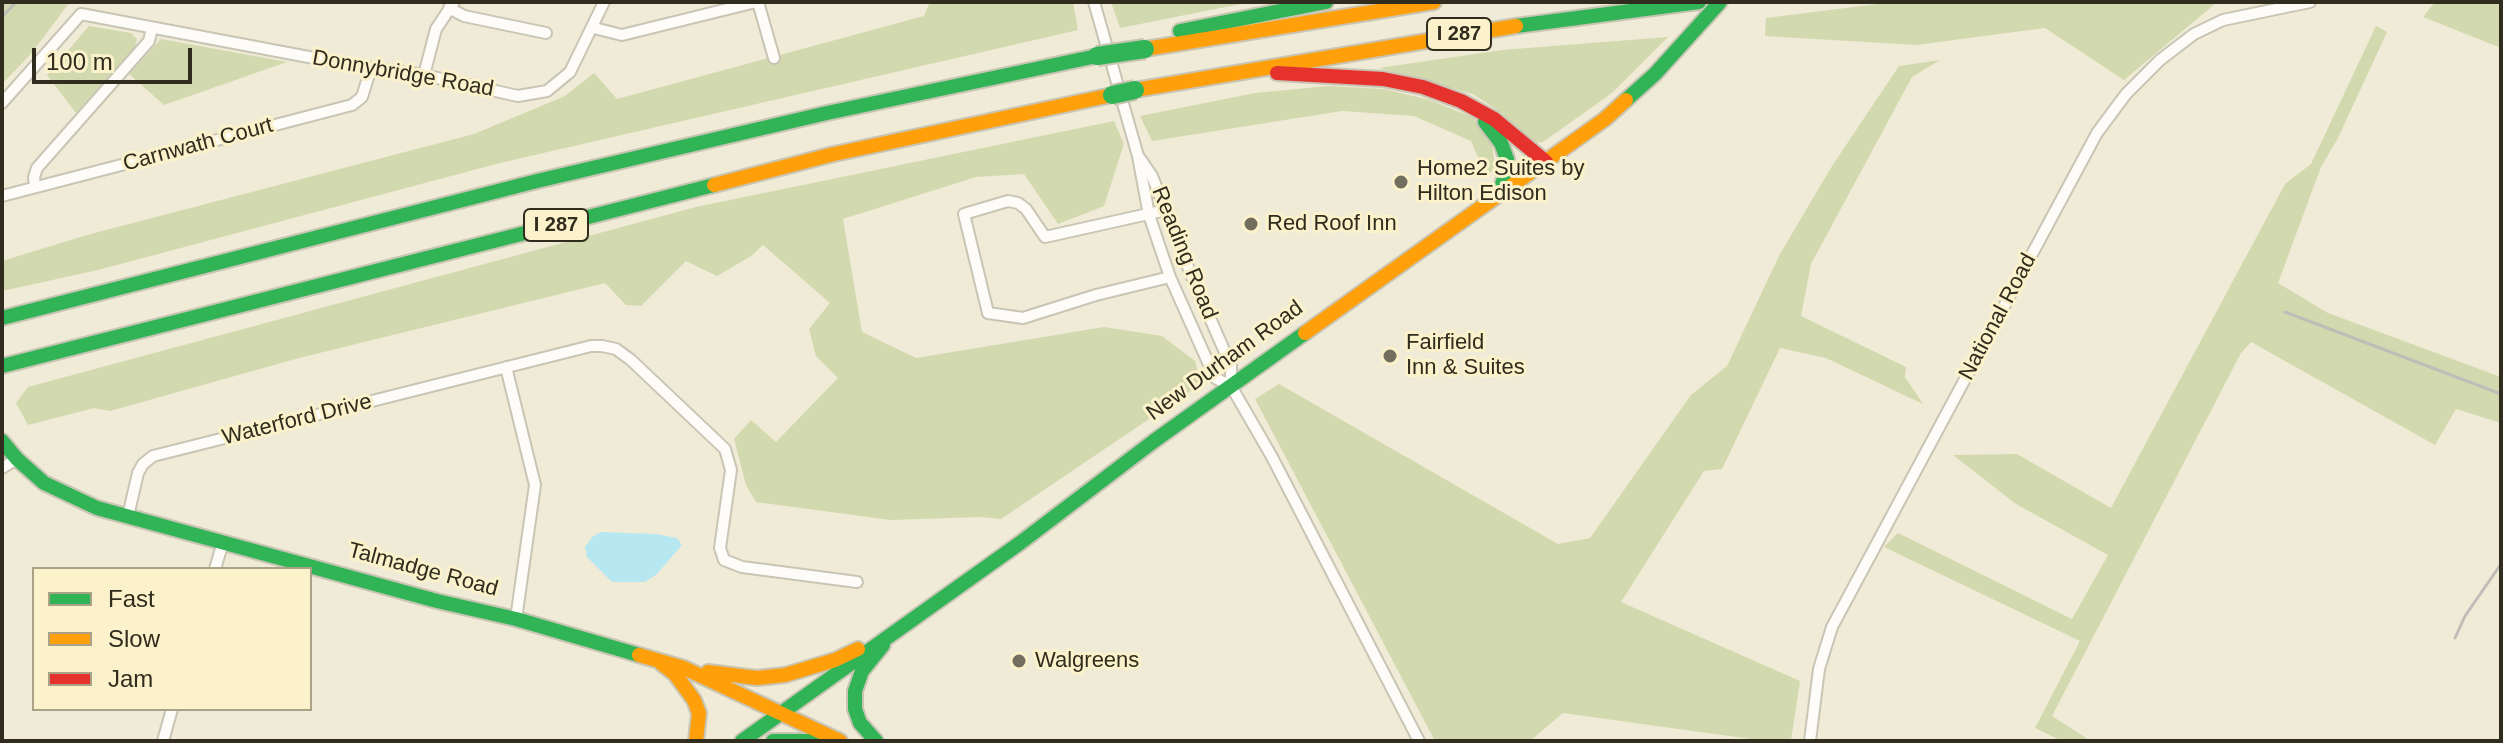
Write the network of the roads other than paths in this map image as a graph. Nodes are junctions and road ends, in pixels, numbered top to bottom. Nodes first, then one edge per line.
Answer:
1 (604, 2) edge
2 (757, 2) edge
3 (1094, 2) edge
4 (1326, 2) edge
5 (1434, 2) edge
6 (1699, 2) edge
7 (1720, 2) edge
8 (2310, 2) edge
9 (452, 5) edge
10 (152, 28) junction
11 (594, 28) junction
12 (546, 33) dead end
13 (1168, 45) junction
14 (774, 58) dead end
15 (371, 68) junction
16 (1230, 72) junction
17 (424, 75) junction
18 (2, 103) edge
19 (1473, 108) junction
20 (1138, 156) junction
21 (1546, 162) junction
22 (35, 187) junction
23 (1499, 194) junction
24 (2, 196) edge
25 (1166, 210) junction
26 (1149, 215) junction
27 (1170, 277) junction
28 (2, 318) edge
29 (2, 366) edge
30 (506, 367) junction
31 (1231, 386) junction
32 (2, 441) edge
33 (10, 464) edge
34 (128, 516) junction
35 (223, 542) junction
36 (216, 567) edge
37 (857, 582) dead end
38 (516, 619) junction
39 (894, 632) junction
40 (655, 659) junction
41 (684, 668) junction
42 (171, 711) edge
43 (781, 713) junction
44 (163, 741) edge
45 (696, 741) edge
46 (742, 741) edge
47 (773, 741) edge
48 (813, 741) edge
49 (840, 741) edge
50 (876, 741) edge
51 (1419, 741) edge
52 (1810, 741) edge

1 - 11 street, Donnybridge Road
2 - 11 street
2 - 14 street
3 - 20 street
4 - 13 main road
5 - 13 main road, I 287
6 - 16 main road, I 287
7 - 21 main road, New Durham Road
8 - 52 street, National Road
9 - 12 street
9 - 17 street
10 - 15 street, Donnybridge Road
10 - 18 street, Donnybridge Road
10 - 22 street
11 - 17 street, Donnybridge Road
13 - 28 main road, I 287, bridge
15 - 17 street, Donnybridge Road
15 - 22 street, Carnwath Court
16 - 19 main road
16 - 29 main road, I 287, bridge
19 - 21 main road
19 - 23 main road
20 - 25 street, Reading Road
20 - 26 street, Reading Road
21 - 23 main road, New Durham Road
22 - 24 street, Carnwath Court
23 - 31 main road, New Durham Road
25 - 26 street
25 - 31 street, Reading Road
26 - 27 street, Reading Road
26 - 27 street
27 - 31 street, Reading Road
30 - 34 street, Waterford Drive
30 - 37 street, Waterford Drive
30 - 38 street
31 - 39 main road, New Durham Road
31 - 51 street
32 - 33 main road, Talmadge Road
33 - 34 main road, Talmadge Road
34 - 35 main road, Talmadge Road
35 - 36 street
35 - 38 main road, Talmadge Road
38 - 40 main road, Talmadge Road
39 - 41 main road
39 - 43 main road, New Durham Road
39 - 50 main road
40 - 41 main road, Talmadge Road
40 - 45 main road
41 - 43 main road, Talmadge Road
42 - 44 street
43 - 46 main road, New Durham Road
43 - 49 main road, Talmadge Road
47 - 48 main road

